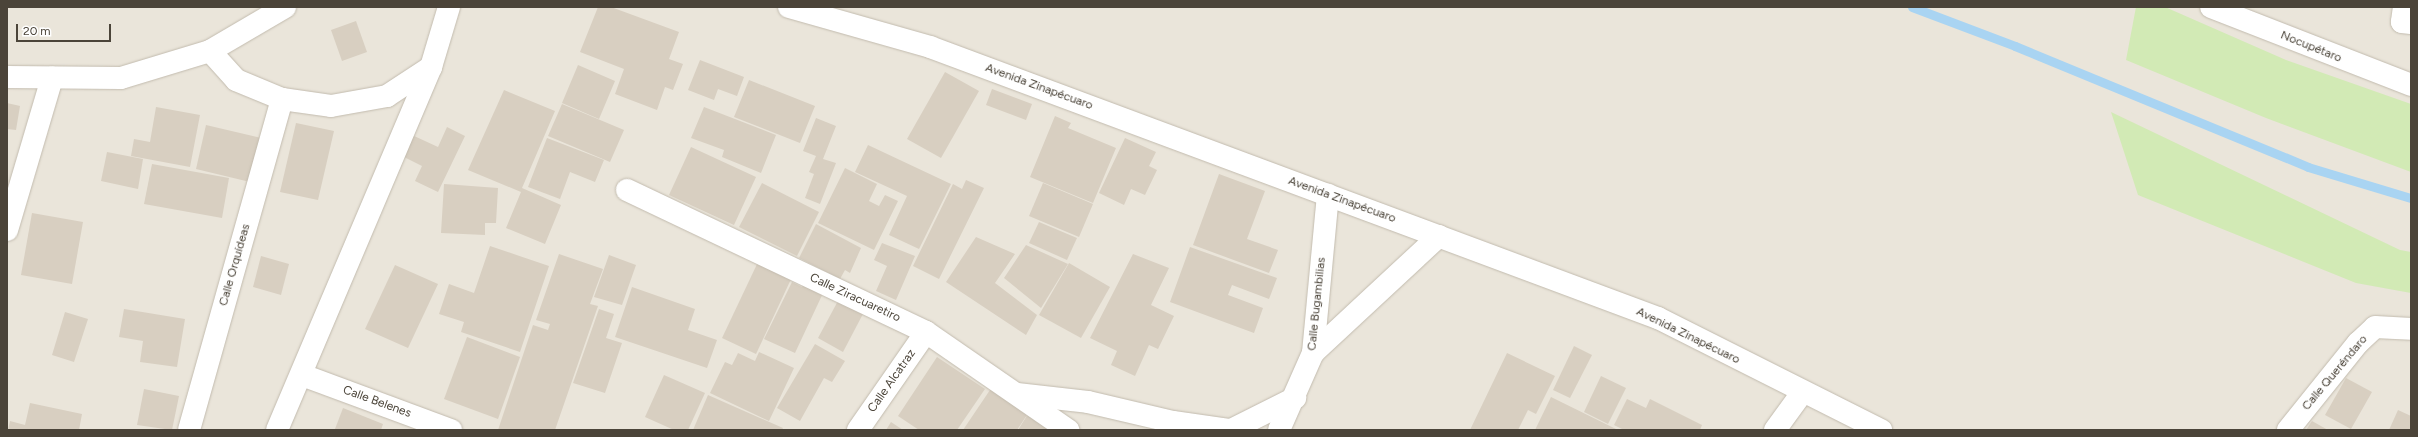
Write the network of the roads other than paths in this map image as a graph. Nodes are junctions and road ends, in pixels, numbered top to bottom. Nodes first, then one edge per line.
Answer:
1 (285, 7) edge
2 (449, 7) edge
3 (789, 7) edge
4 (2211, 7) edge
5 (2404, 7) edge
6 (2411, 23) edge
7 (210, 51) junction
8 (431, 66) junction
9 (7, 77) edge
10 (52, 78) junction
11 (2411, 85) edge
12 (282, 99) junction
13 (627, 190) dead end
14 (1328, 195) junction
15 (7, 230) edge
16 (1439, 236) junction
17 (2411, 329) edge
18 (926, 332) junction
19 (1313, 353) junction
20 (302, 375) junction
21 (1012, 393) junction
22 (1802, 393) junction
23 (1295, 398) junction
24 (189, 430) edge
25 (277, 430) edge
26 (451, 430) edge
27 (858, 430) edge
28 (1068, 430) edge
29 (1230, 430) edge
30 (1279, 430) edge
31 (1775, 430) edge
32 (1881, 430) edge
33 (2288, 430) edge

1 - 7 street
2 - 8 street
3 - 14 street, Avenida Zinapécuaro
4 - 11 street, Nocupétaro
5 - 6 street
7 - 10 street
7 - 12 street
8 - 12 street
8 - 20 street
9 - 10 street
10 - 15 street
12 - 24 street, Calle Orquídeas
13 - 18 street, Calle Ziracuaretiro
14 - 16 street, Avenida Zinapécuaro
14 - 19 street, Calle Bugambilias
16 - 19 street
16 - 22 street, Avenida Zinapécuaro
17 - 33 street, Calle Queréndaro
18 - 21 street, Calle Ziracuaretiro
18 - 27 street, Calle Alcatraz
19 - 23 street, Calle Bugambilias
20 - 25 street
20 - 26 street, Calle Belenes
21 - 28 street, Calle Ziracuaretiro
21 - 29 street
22 - 31 street
22 - 32 street, Avenida Zinapécuaro
23 - 29 street
23 - 30 street, Calle Bugambilias

